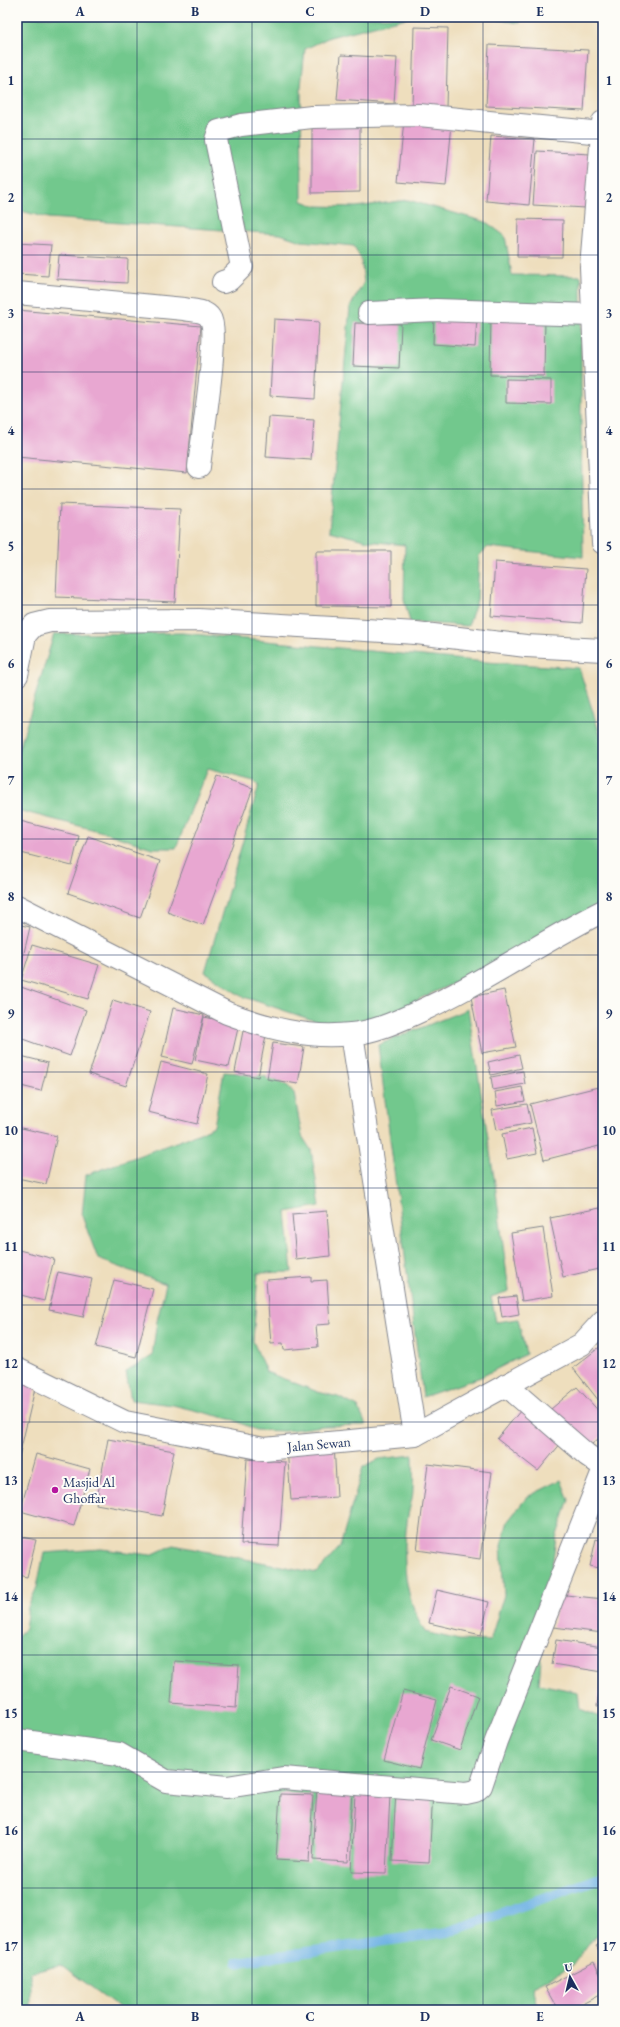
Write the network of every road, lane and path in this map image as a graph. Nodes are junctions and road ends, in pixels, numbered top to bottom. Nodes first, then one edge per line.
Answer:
1 (602, 128) edge
2 (223, 282) dead end
3 (17, 293) edge
4 (368, 313) dead end
5 (598, 318) edge
6 (199, 467) dead end
7 (603, 543) edge
8 (603, 650) edge
9 (17, 675) edge
10 (17, 906) edge
11 (603, 911) edge
12 (352, 1034) junction
13 (603, 1321) edge
14 (17, 1369) edge
15 (506, 1385) junction
16 (415, 1435) junction
17 (603, 1466) edge
18 (603, 1471) edge
19 (17, 1740) edge

1 - 2 street
1 - 5 street
3 - 6 street
4 - 5 street
5 - 7 street
8 - 9 street
10 - 12 street
11 - 12 street
12 - 16 street
13 - 15 street, Jalan Sewan
14 - 16 street, Jalan Sewan
15 - 16 street, Jalan Sewan
15 - 17 street
18 - 19 street

